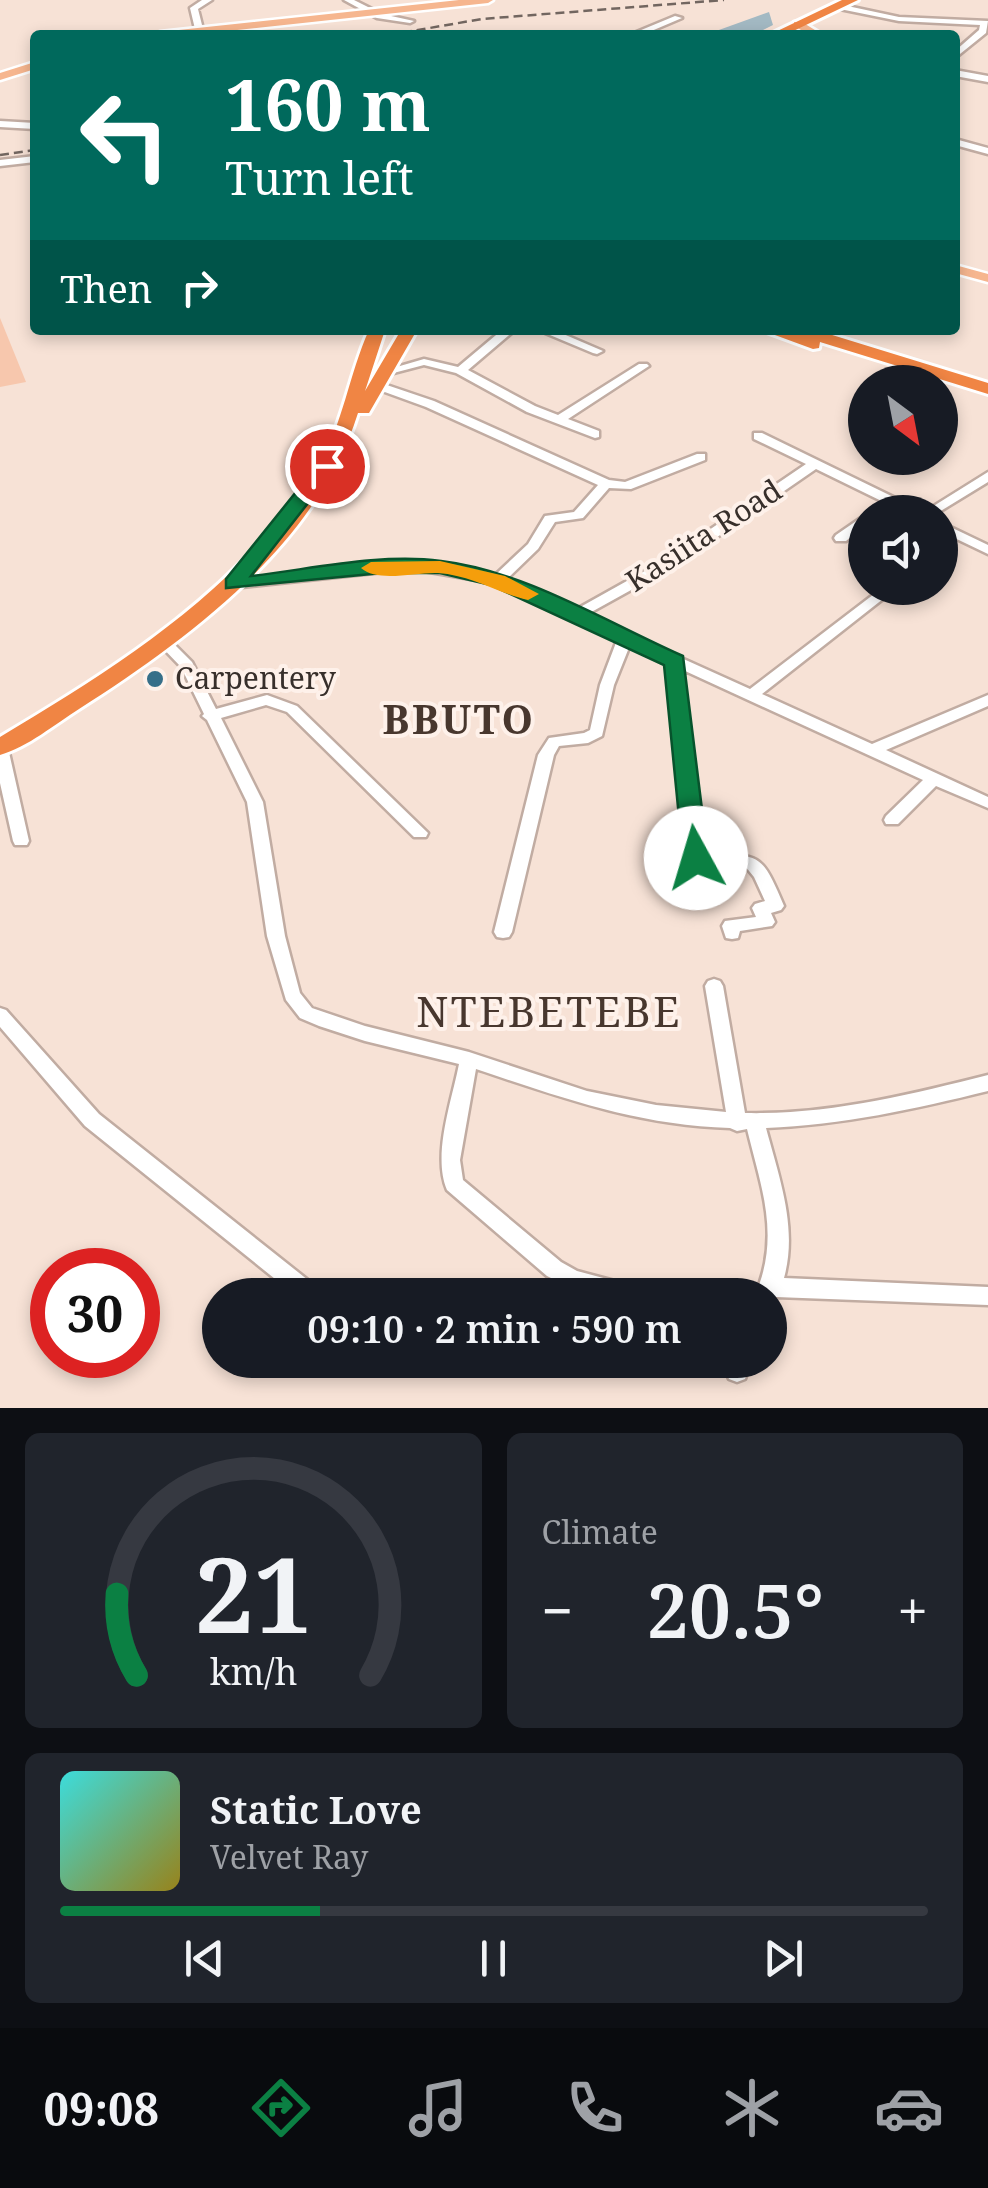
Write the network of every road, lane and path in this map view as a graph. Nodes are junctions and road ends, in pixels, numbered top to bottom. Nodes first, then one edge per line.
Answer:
1 (208, 0) edge
2 (348, 0) edge
3 (488, 0) edge
4 (852, 0) edge
5 (458, 2) edge
6 (394, 5) edge
7 (838, 6) junction
8 (370, 12) junction
9 (678, 18) dead end
10 (410, 21) dead end
11 (987, 23) edge
12 (798, 24) junction
13 (198, 29) junction
14 (192, 30) edge
15 (648, 30) edge
16 (785, 30) edge
17 (809, 30) edge
18 (960, 50) edge
19 (30, 67) edge
20 (960, 74) edge
21 (0, 77) edge
22 (988, 79) edge
23 (30, 123) edge
24 (0, 124) edge
25 (960, 143) edge
26 (988, 151) edge
27 (30, 159) edge
28 (0, 163) edge
29 (960, 271) edge
30 (988, 278) edge
31 (357, 335) edge
32 (375, 335) edge
33 (406, 335) edge
34 (503, 335) edge
35 (556, 335) edge
36 (785, 335) edge
37 (815, 335) edge
38 (596, 351) dead end
39 (881, 365) edge
40 (643, 366) dead end
41 (460, 371) junction
42 (378, 379) junction
43 (958, 389) edge
44 (988, 389) edge
45 (988, 399) edge
46 (559, 420) junction
47 (595, 434) dead end
48 (758, 436) dead end
49 (701, 457) dead end
50 (816, 464) junction
51 (327, 466) junction
52 (988, 476) edge
53 (606, 484) junction
54 (878, 495) edge
55 (958, 495) edge
56 (848, 532) edge
57 (958, 535) edge
58 (841, 538) dead end
59 (988, 550) edge
60 (498, 580) junction
61 (234, 584) junction
62 (868, 605) edge
63 (576, 615) junction
64 (625, 639) junction
65 (164, 642) junction
66 (675, 661) junction
67 (753, 694) junction
68 (988, 700) edge
69 (210, 716) junction
70 (0, 747) edge
71 (870, 751) junction
72 (933, 779) junction
73 (988, 803) edge
74 (892, 820) dead end
75 (420, 833) dead end
76 (21, 841) dead end
77 (503, 932) dead end
78 (732, 934) dead end
79 (714, 986) dead end
80 (0, 1016) edge
81 (469, 1059) junction
82 (988, 1082) edge
83 (746, 1124) junction
84 (290, 1278) edge
85 (572, 1278) edge
86 (773, 1278) edge
87 (787, 1291) edge
88 (988, 1296) edge

1 - 13 street
2 - 8 street
3 - 5 main road
4 - 7 highway
5 - 6 main road
6 - 8 main road
7 - 11 street
7 - 12 highway
8 - 10 street
8 - 13 main road
9 - 15 street
11 - 18 street
12 - 16 highway
12 - 17 main road
13 - 14 main road
19 - 21 main road
20 - 22 street
23 - 24 street
25 - 26 street
27 - 28 street
29 - 30 main road
31 - 51 highway
32 - 51 highway
33 - 42 highway
34 - 41 street
35 - 38 street
36 - 39 highway
37 - 44 highway
40 - 46 street
41 - 42 street
41 - 46 street
42 - 51 highway
42 - 53 street
43 - 45 highway
46 - 47 street
48 - 50 street
49 - 53 street
50 - 54 street, Kasiita Road
50 - 63 street, Kasiita Road
51 - 61 highway
52 - 55 street
53 - 60 street
56 - 58 street
57 - 59 street
60 - 61 street
60 - 63 street
61 - 65 highway
62 - 67 street
63 - 64 street
64 - 66 street
64 - 77 street
65 - 69 street
65 - 70 highway
66 - 67 street
66 - 78 street
67 - 71 street
68 - 71 street
69 - 75 street
69 - 81 street
70 - 76 street
71 - 72 street
72 - 73 street
72 - 74 street
79 - 83 street
80 - 84 street
81 - 83 street
81 - 85 street
82 - 83 street
83 - 86 street
87 - 88 street

